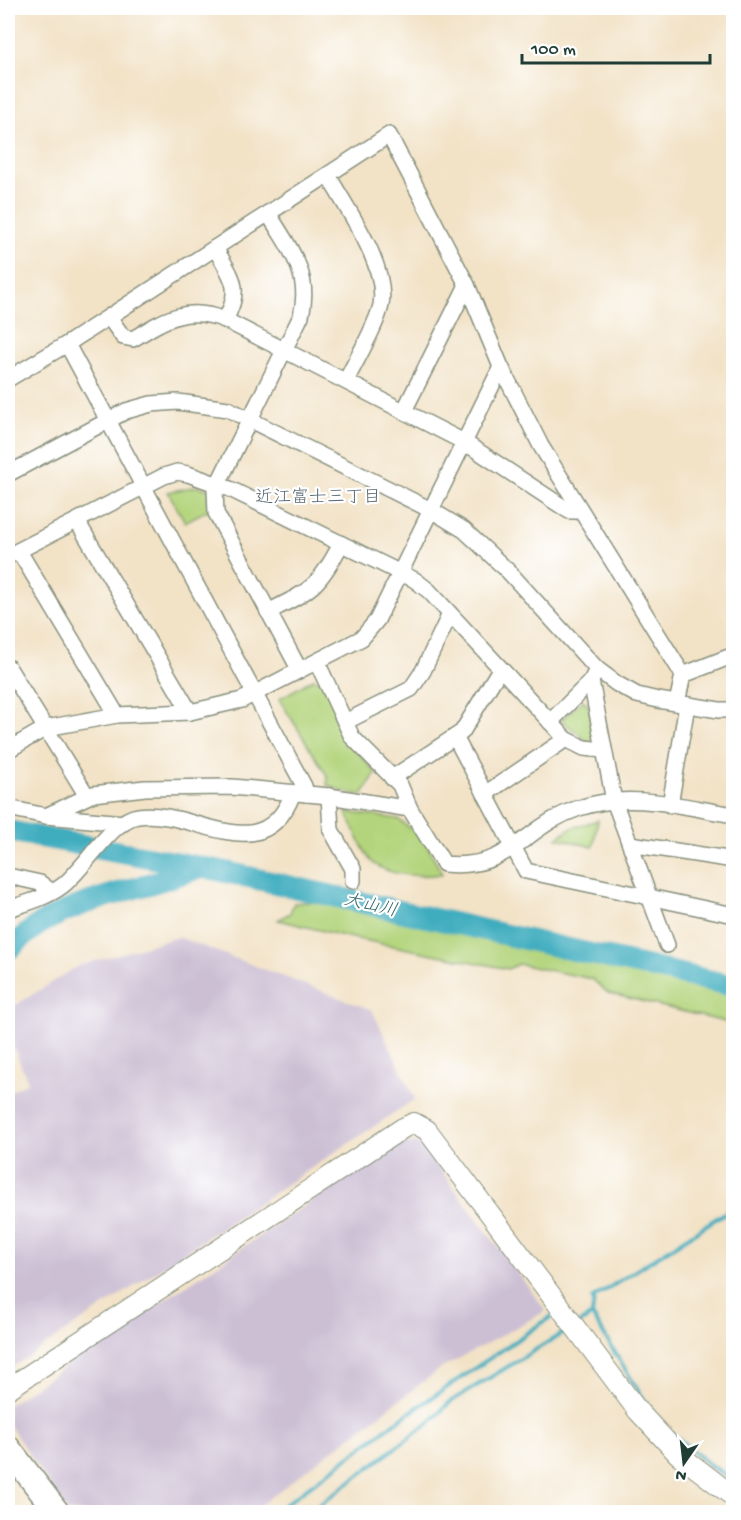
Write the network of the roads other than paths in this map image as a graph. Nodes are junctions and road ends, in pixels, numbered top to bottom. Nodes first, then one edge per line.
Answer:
1 (328, 174) junction
2 (268, 213) junction
3 (215, 248) junction
4 (467, 285) junction
5 (109, 317) junction
6 (225, 320) junction
7 (68, 344) junction
8 (284, 350) junction
9 (501, 367) junction
10 (8, 379) edge
11 (346, 381) junction
12 (404, 411) junction
13 (250, 418) junction
14 (108, 420) junction
15 (464, 442) junction
16 (8, 474) edge
17 (218, 485) junction
18 (144, 486) junction
19 (431, 510) junction
20 (581, 511) junction
21 (76, 521) junction
22 (341, 544) junction
23 (13, 554) edge
24 (400, 573) junction
25 (268, 612) junction
26 (450, 614) junction
27 (734, 655) edge
28 (316, 662) junction
29 (8, 667) edge
30 (299, 669) junction
31 (500, 669) junction
32 (594, 675) junction
33 (683, 675) junction
34 (255, 693) junction
35 (682, 704) junction
36 (734, 710) edge
37 (189, 712) junction
38 (117, 715) junction
39 (345, 722) junction
40 (550, 722) junction
41 (46, 728) junction
42 (455, 737) junction
43 (566, 739) junction
44 (8, 750) edge
45 (604, 750) junction
46 (392, 778) junction
47 (300, 793) junction
48 (485, 794) junction
49 (87, 796) junction
50 (329, 796) junction
51 (614, 801) junction
52 (670, 805) junction
53 (8, 808) edge
54 (410, 809) junction
55 (734, 815) edge
56 (46, 816) junction
57 (124, 823) junction
58 (630, 844) junction
59 (514, 847) junction
60 (734, 860) edge
61 (8, 876) edge
62 (353, 882) dead end
63 (52, 892) junction
64 (649, 897) junction
65 (8, 909) edge
66 (734, 915) edge
67 (667, 945) dead end
68 (8, 1389) edge
69 (8, 1448) edge
70 (734, 1497) edge
71 (57, 1512) edge

1 - 2 street
1 - 4 street
1 - 11 street
2 - 3 street
2 - 8 street
3 - 5 street
3 - 6 street
4 - 9 street
4 - 12 street
5 - 6 street
5 - 7 street
6 - 8 street
7 - 10 street
7 - 14 street
8 - 11 street
8 - 13 street
9 - 15 street
9 - 20 street
11 - 12 street
12 - 15 street
13 - 14 street
13 - 17 street
13 - 19 street
14 - 16 street
14 - 18 street
15 - 19 street
15 - 20 street
17 - 18 street
17 - 22 street
17 - 25 street
18 - 21 street
18 - 34 street
19 - 24 street
19 - 32 street
20 - 33 street
21 - 23 street
21 - 37 street
22 - 24 street
22 - 25 street
23 - 38 street
24 - 26 street
24 - 28 street
25 - 30 street
26 - 31 street
26 - 39 street
27 - 33 street
28 - 30 street
28 - 39 street
29 - 41 street
30 - 34 street
31 - 40 street
31 - 42 street
32 - 35 street
32 - 40 street
32 - 45 street
33 - 35 street
34 - 37 street
34 - 47 street
35 - 36 street
35 - 52 street
37 - 38 street
38 - 41 street
39 - 46 street
40 - 43 street
41 - 44 street
41 - 49 street
42 - 46 street
42 - 48 street
43 - 45 street
43 - 48 street
45 - 51 street
46 - 54 street
47 - 49 street
47 - 50 street
47 - 57 street
48 - 59 street
49 - 56 street
50 - 54 street
50 - 62 street
51 - 52 street
51 - 58 street
51 - 59 street
52 - 55 street
53 - 56 street
54 - 59 street
56 - 57 street
57 - 63 street
58 - 60 street
58 - 64 street
59 - 64 street
61 - 63 street
63 - 65 street
64 - 66 street
64 - 67 street
68 - 70 street
69 - 71 main road

